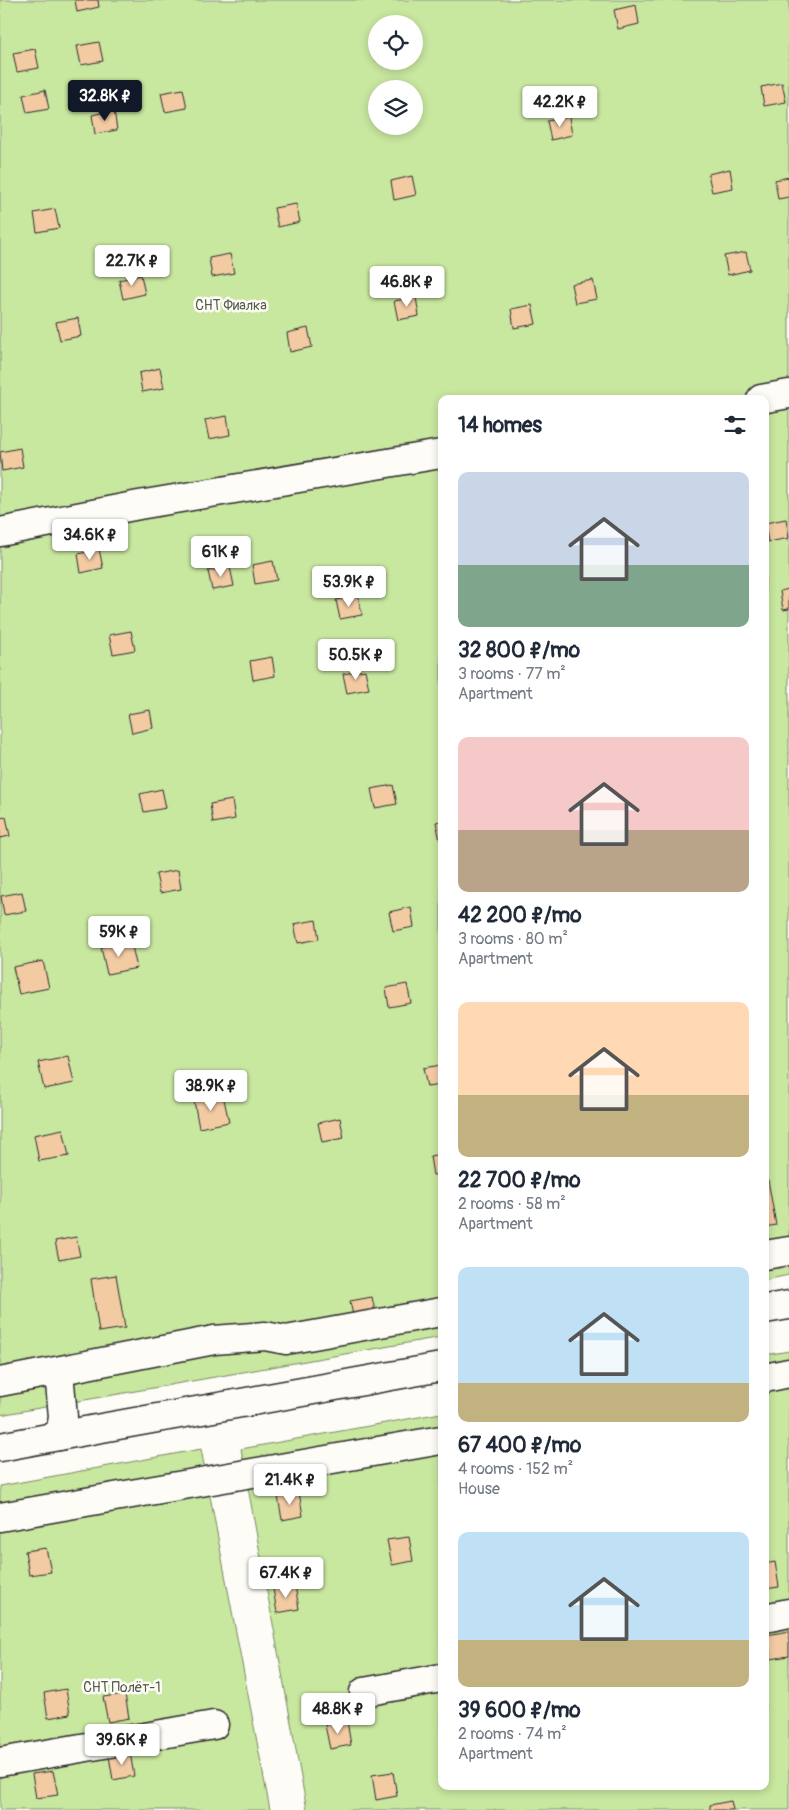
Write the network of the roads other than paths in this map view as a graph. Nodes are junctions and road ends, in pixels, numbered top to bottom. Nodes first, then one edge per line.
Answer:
1 (789, 394) edge
2 (769, 398) edge
3 (438, 455) edge
4 (0, 532) edge
5 (789, 1251) edge
6 (769, 1254) edge
7 (789, 1305) edge
8 (769, 1308) edge
9 (438, 1313) edge
10 (438, 1369) edge
11 (789, 1373) edge
12 (769, 1377) edge
13 (0, 1382) edge
14 (60, 1383) dead end
15 (60, 1436) junction
16 (438, 1441) edge
17 (0, 1447) edge
18 (0, 1517) edge
19 (789, 1613) edge
20 (769, 1617) edge
21 (438, 1679) edge
22 (364, 1692) dead end
23 (214, 1725) dead end
24 (0, 1762) edge

1 - 2 street
3 - 4 street
5 - 6 street
7 - 8 street
9 - 13 street
10 - 15 street
11 - 12 street
14 - 15 street
15 - 17 street
16 - 18 street
19 - 20 street
21 - 22 street
23 - 24 street

